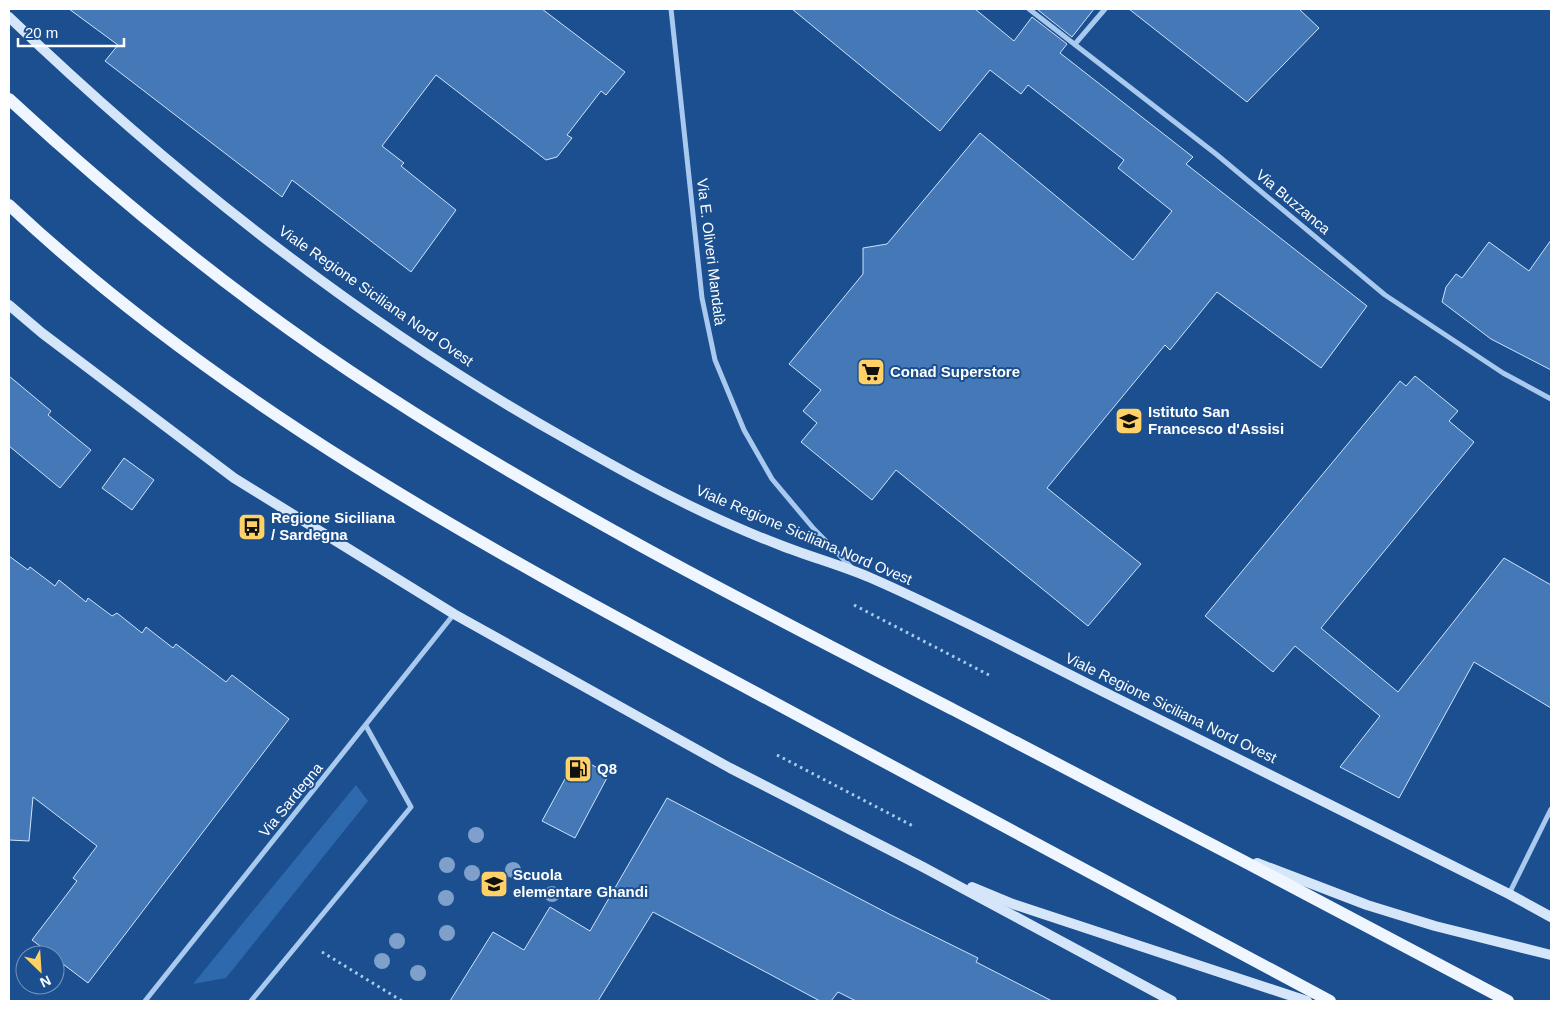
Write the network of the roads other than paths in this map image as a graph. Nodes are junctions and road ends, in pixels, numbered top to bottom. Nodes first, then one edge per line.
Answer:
1 (671, 9) edge
2 (1029, 9) edge
3 (1105, 9) edge
4 (9, 17) edge
5 (1075, 44) junction
6 (9, 99) edge
7 (9, 205) edge
8 (9, 304) edge
9 (1551, 399) edge
10 (857, 572) junction
11 (454, 614) junction
12 (366, 726) junction
13 (1551, 809) edge
14 (1222, 849) junction
15 (923, 867) junction
16 (1509, 894) junction
17 (1551, 917) edge
18 (1551, 955) edge
19 (145, 1001) edge
20 (251, 1001) edge
21 (1172, 1001) edge
22 (1307, 1001) edge
23 (1330, 1001) edge
24 (1508, 1001) edge

1 - 10 street, Via E. Oliveri Mandalà
2 - 5 street, Via Buzzanca
3 - 5 street
4 - 10 street, Viale Regione Siciliana Nord Ovest
5 - 9 street, Via Buzzanca
6 - 14 main road
7 - 23 main road
8 - 11 street
10 - 16 street, Viale Regione Siciliana Nord Ovest
11 - 12 street, Via Sardegna
11 - 15 street
12 - 19 street, Via Sardegna
12 - 20 street
13 - 16 street
14 - 18 street
14 - 24 main road
15 - 21 street
15 - 22 street
16 - 17 street, Viale Regione Siciliana Nord Ovest

